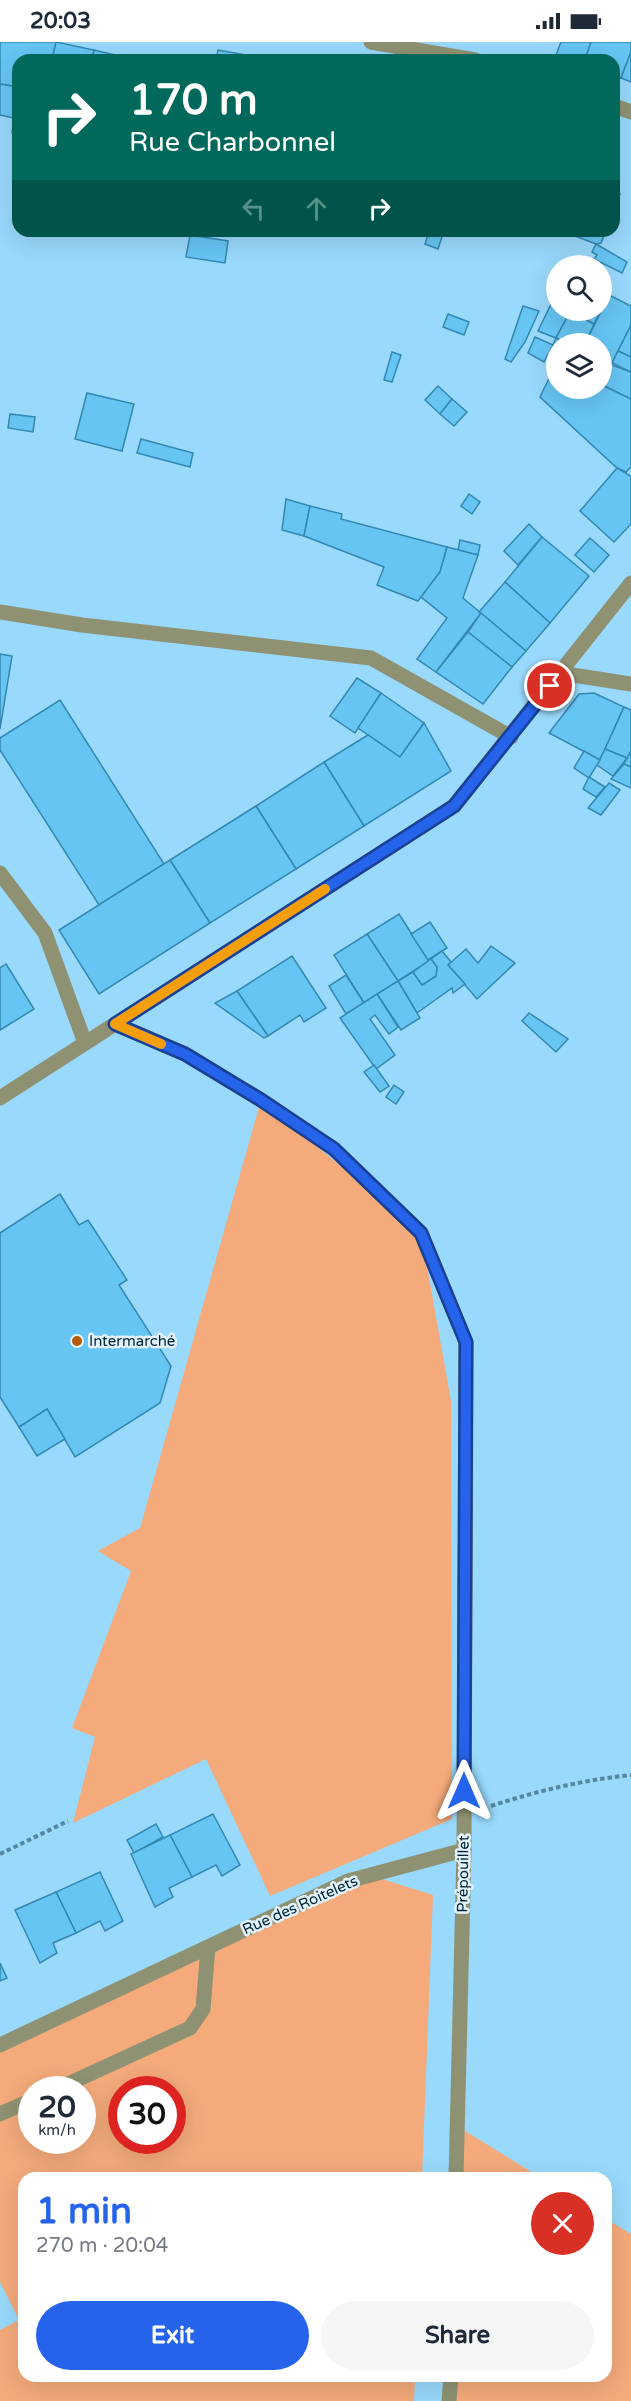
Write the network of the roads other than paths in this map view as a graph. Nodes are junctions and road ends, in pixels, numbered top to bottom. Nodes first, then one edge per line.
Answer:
1 (371, 42) edge
2 (440, 54) edge
3 (631, 584) edge
4 (0, 612) edge
5 (560, 673) junction
6 (631, 684) edge
7 (511, 737) junction
8 (0, 873) edge
9 (115, 1024) junction
10 (85, 1043) junction
11 (0, 1098) edge
12 (464, 1850) junction
13 (208, 1947) junction
14 (0, 2045) edge
15 (85, 2076) edge
16 (18, 2106) edge
17 (0, 2114) edge
18 (456, 2172) edge
19 (451, 2382) edge
20 (449, 2401) edge

1 - 2 street
3 - 5 street
4 - 7 street
5 - 6 street
5 - 7 street
7 - 9 street
8 - 10 street
9 - 10 street
9 - 12 street, Prépouillet
10 - 11 street
12 - 13 street, Rue des Roitelets
12 - 18 street, Prépouillet
13 - 14 street, Rue des Roitelets
13 - 15 street
16 - 17 street
19 - 20 street

